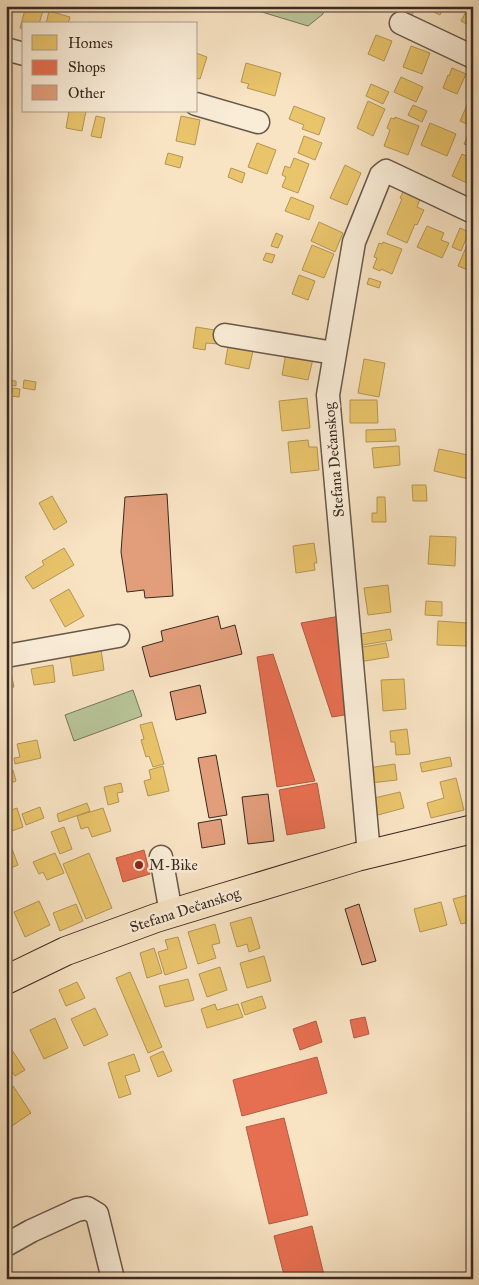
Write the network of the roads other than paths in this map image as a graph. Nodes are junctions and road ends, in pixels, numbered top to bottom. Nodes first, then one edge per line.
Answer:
1 (401, 23) dead end
2 (6, 49) edge
3 (22, 53) edge
4 (473, 58) edge
5 (198, 105) edge
6 (258, 122) dead end
7 (473, 212) edge
8 (225, 335) dead end
9 (334, 352) junction
10 (118, 636) dead end
11 (6, 656) edge
12 (473, 829) edge
13 (369, 854) junction
14 (160, 857) dead end
15 (171, 913) junction
16 (6, 980) edge
17 (6, 1245) edge
18 (113, 1279) edge

1 - 4 street
2 - 3 street
5 - 6 street
7 - 9 street, Stefana Dečanskog
8 - 9 street
9 - 13 street, Stefana Dečanskog
10 - 11 street
12 - 13 main road, Stefana Dečanskog
13 - 15 main road, Stefana Dečanskog
14 - 15 street
15 - 16 main road, Stefana Dečanskog
17 - 18 street

